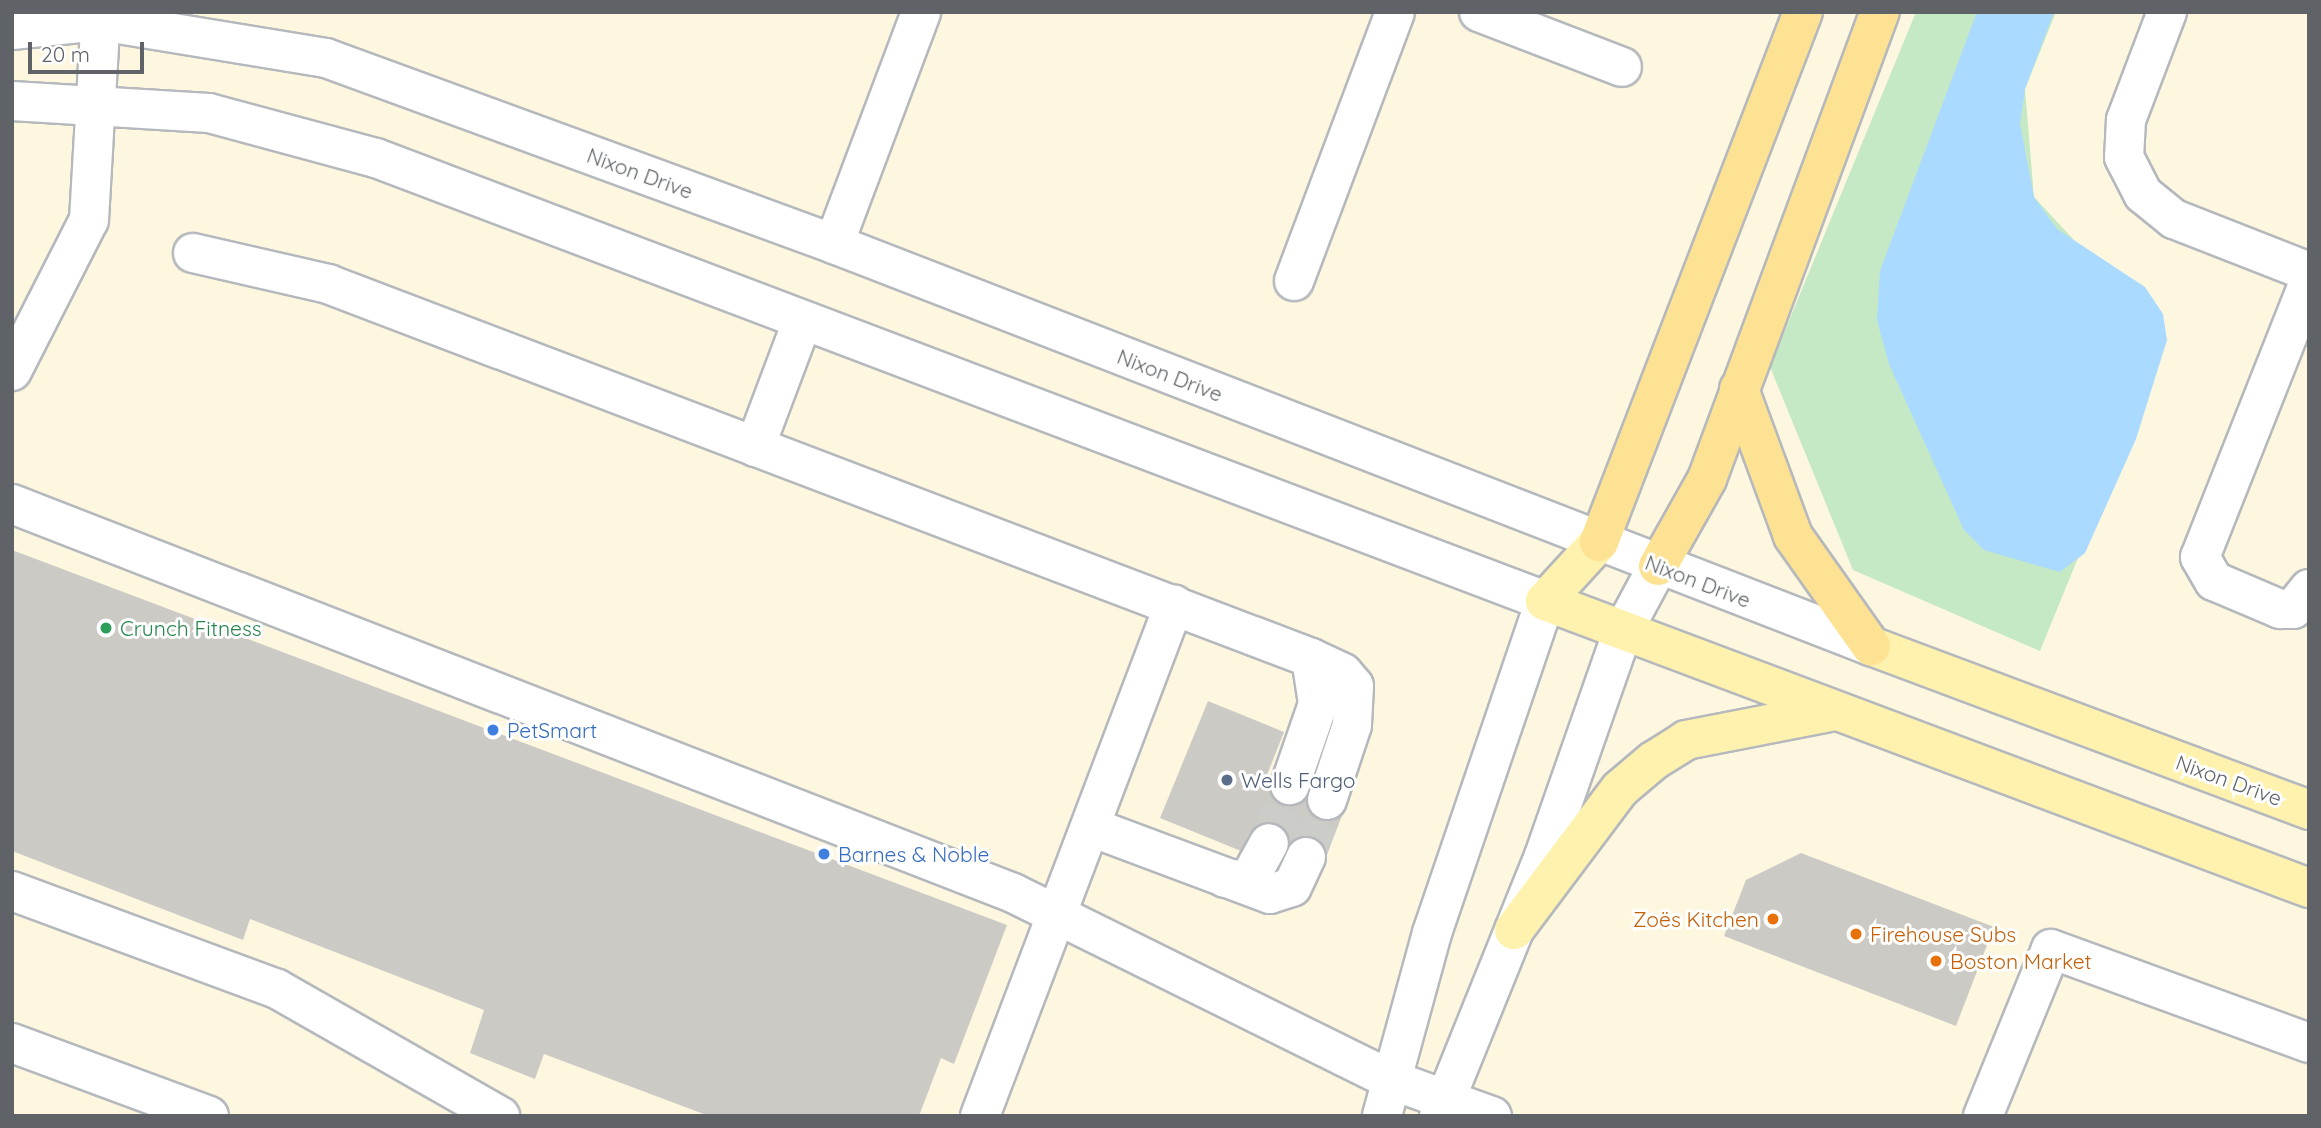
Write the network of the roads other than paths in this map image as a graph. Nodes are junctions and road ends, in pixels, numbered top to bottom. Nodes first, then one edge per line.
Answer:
1 (922, 12) edge
2 (1395, 12) edge
3 (1479, 12) edge
4 (1803, 12) edge
5 (1881, 12) edge
6 (2167, 12) edge
7 (101, 16) edge
8 (12, 30) edge
9 (1622, 67) dead end
10 (12, 101) edge
11 (93, 101) junction
12 (834, 244) junction
13 (193, 253) dead end
14 (2309, 272) edge
15 (1293, 281) dead end
16 (2309, 282) edge
17 (802, 322) junction
18 (12, 371) edge
19 (1739, 389) junction
20 (755, 447) junction
21 (12, 503) edge
22 (1599, 542) junction
23 (1658, 566) junction
24 (2309, 589) edge
25 (1545, 601) junction
26 (1174, 605) junction
27 (1623, 631) junction
28 (1871, 646) junction
29 (1306, 656) junction
30 (1838, 711) junction
31 (1290, 785) tunnel mouth
32 (1327, 800) tunnel mouth
33 (2300, 800) edge
34 (1091, 827) junction
35 (1269, 842) tunnel mouth
36 (1306, 857) tunnel mouth
37 (1226, 878) junction
38 (2309, 888) edge
39 (12, 891) edge
40 (1058, 915) junction
41 (1514, 930) junction
42 (12, 1043) edge
43 (2309, 1043) edge
44 (1388, 1098) edge
45 (1442, 1108) edge
46 (209, 1116) edge
47 (500, 1116) edge
48 (980, 1116) edge
49 (1492, 1116) edge
50 (1983, 1116) edge

1 - 12 street
2 - 15 street
3 - 9 street
4 - 22 highway
5 - 19 highway
6 - 14 street
7 - 8 street, Nixon Drive
7 - 11 street
7 - 12 street, Nixon Drive
10 - 11 street
11 - 17 street
11 - 18 street
12 - 22 street, Nixon Drive
13 - 20 street
16 - 24 street
17 - 20 street
17 - 25 street
19 - 23 highway
19 - 28 highway
20 - 26 street
21 - 40 street
22 - 23 street, Nixon Drive
22 - 25 main road
23 - 27 street
23 - 28 street, Nixon Drive
25 - 27 main road
25 - 44 street
26 - 29 street
26 - 34 street
27 - 30 main road
27 - 41 street
28 - 33 main road, Nixon Drive
29 - 31 street
29 - 32 street
30 - 38 main road
30 - 41 main road
34 - 37 street
34 - 40 street
35 - 37 street
36 - 37 street
39 - 47 street
40 - 44 street
40 - 48 street
41 - 45 street
42 - 46 street
43 - 50 street
44 - 45 street
45 - 49 street

